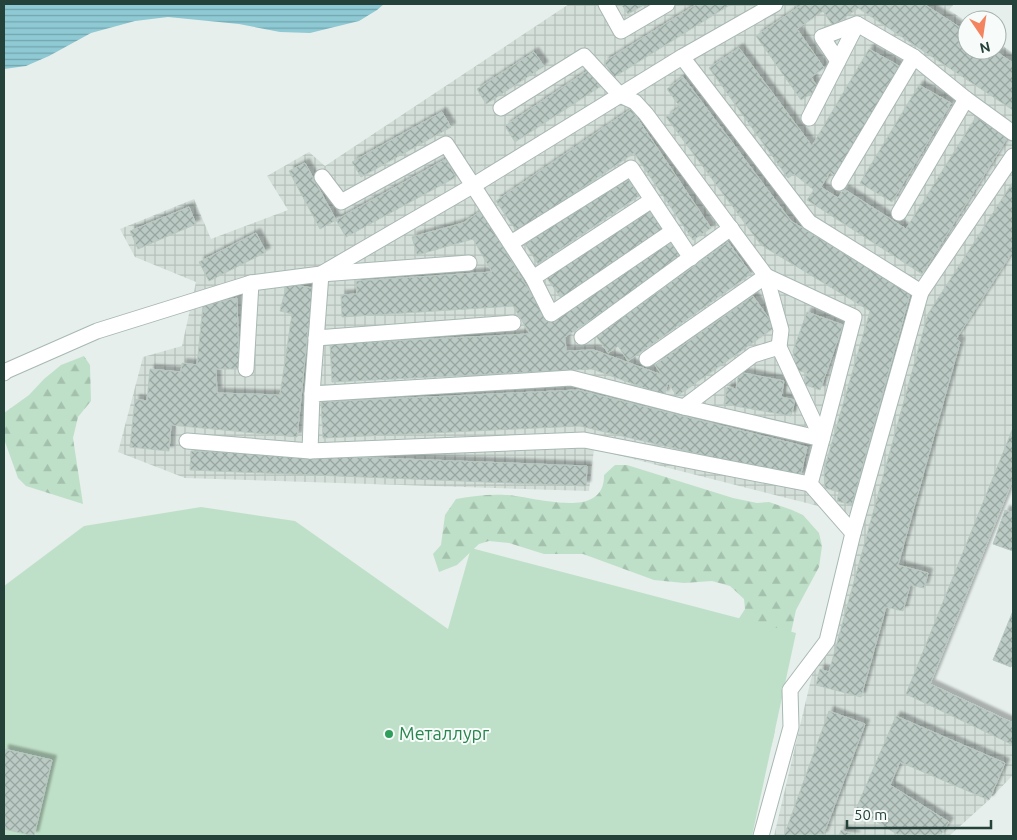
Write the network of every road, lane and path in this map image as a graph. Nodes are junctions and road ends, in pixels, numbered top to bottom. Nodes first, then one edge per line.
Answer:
1 (606, 4) edge
2 (667, 4) edge
3 (775, 4) edge
4 (857, 24) junction
5 (682, 57) junction
6 (914, 57) junction
7 (838, 61) junction
8 (620, 95) junction
9 (966, 99) junction
10 (501, 108) dead end
11 (808, 118) dead end
12 (1013, 133) edge
13 (1013, 156) edge
14 (322, 177) dead end
15 (839, 183) dead end
16 (474, 185) junction
17 (652, 200) junction
18 (899, 213) dead end
19 (731, 228) junction
20 (673, 231) junction
21 (511, 242) junction
22 (691, 258) junction
23 (469, 263) dead end
24 (321, 274) junction
25 (766, 276) junction
26 (533, 278) junction
27 (251, 284) junction
28 (921, 292) junction
29 (513, 323) dead end
30 (582, 337) dead end
31 (316, 338) junction
32 (779, 347) junction
33 (647, 359) dead end
34 (246, 370) dead end
35 (4, 373) edge
36 (312, 394) junction
37 (684, 407) junction
38 (822, 439) junction
39 (187, 441) dead end
40 (310, 451) junction
41 (810, 484) junction
42 (853, 534) junction
43 (761, 836) edge

1 - 2 lane
3 - 5 lane
4 - 6 lane
4 - 7 lane
4 - 7 lane
5 - 8 lane
5 - 28 lane
6 - 9 lane
6 - 15 lane
7 - 11 lane
8 - 10 lane
8 - 16 lane
8 - 19 lane
9 - 12 lane
9 - 18 lane
13 - 28 lane
14 - 16 lane
16 - 21 lane
16 - 24 lane
17 - 20 lane
17 - 21 lane
17 - 26 lane
19 - 22 lane
19 - 25 lane
20 - 22 lane
20 - 26 lane
21 - 26 lane
22 - 30 lane
23 - 24 lane
24 - 27 lane
24 - 31 lane
25 - 32 lane
25 - 33 lane
25 - 38 lane
27 - 34 lane
27 - 35 lane
28 - 42 lane
29 - 31 lane
31 - 36 lane
32 - 37 lane
32 - 38 lane
36 - 37 lane
36 - 40 lane
37 - 38 lane
38 - 41 lane
39 - 40 lane
40 - 41 lane
41 - 42 lane
42 - 43 lane

